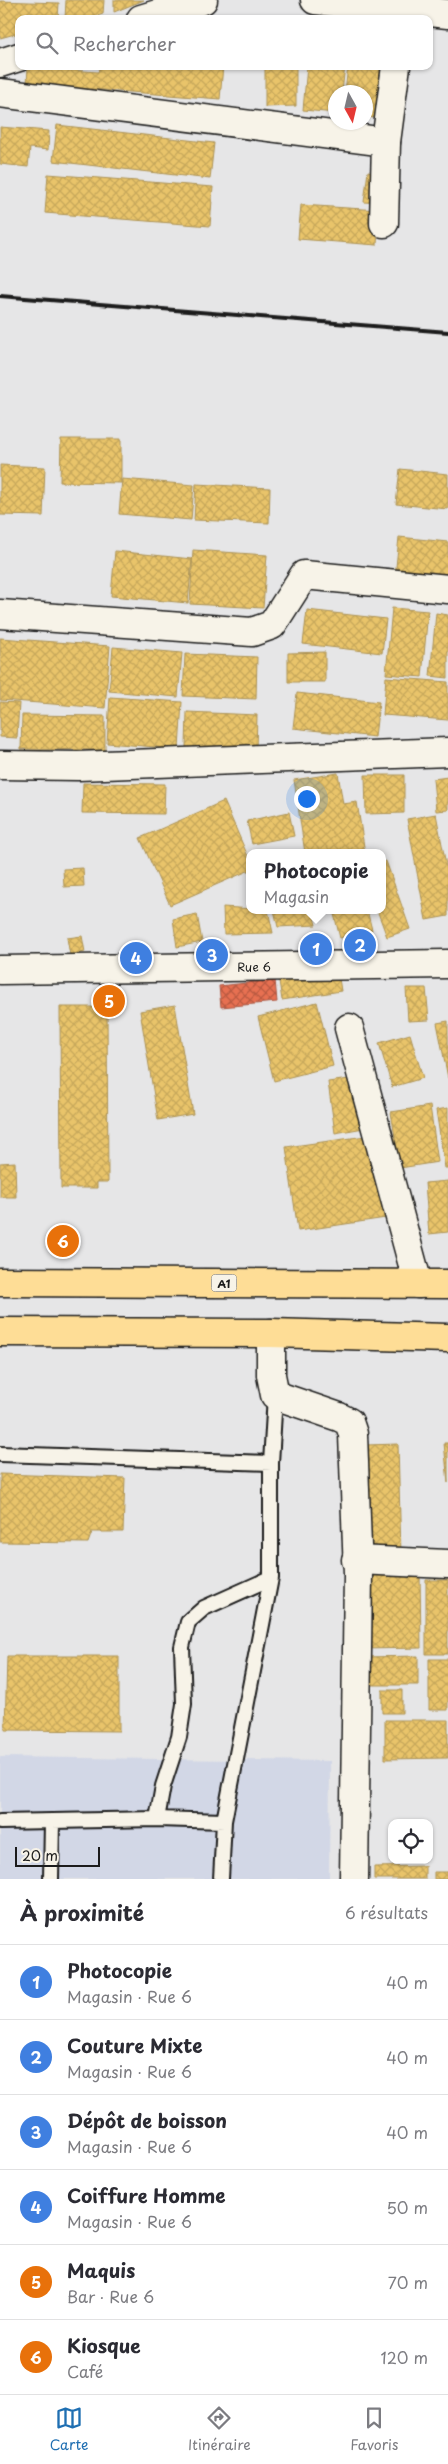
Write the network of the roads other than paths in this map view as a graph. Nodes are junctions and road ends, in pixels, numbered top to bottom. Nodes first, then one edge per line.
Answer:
1 (203, 0) edge
2 (315, 0) edge
3 (403, 14) edge
4 (448, 14) edge
5 (154, 15) edge
6 (15, 59) edge
7 (0, 63) edge
8 (395, 70) edge
9 (0, 94) edge
10 (386, 142) junction
11 (384, 223) dead end
12 (448, 589) edge
13 (0, 614) edge
14 (448, 752) edge
15 (0, 765) edge
16 (448, 964) edge
17 (0, 970) edge
18 (349, 1028) dead end
19 (0, 1282) edge
20 (418, 1284) junction
21 (448, 1284) edge
22 (0, 1332) edge
23 (270, 1334) junction
24 (448, 1338) edge
25 (275, 1395) junction
26 (0, 1454) edge
27 (272, 1463) junction
28 (356, 1560) junction
29 (448, 1564) edge
30 (271, 1578) junction
31 (157, 1819) junction
32 (52, 1821) junction
33 (224, 1821) junction
34 (0, 1822) edge
35 (51, 1879) edge
36 (221, 1879) edge
37 (354, 1879) edge

1 - 5 street
2 - 3 street
3 - 4 street
6 - 7 street
8 - 10 street
9 - 10 street
10 - 11 street
12 - 13 street
14 - 15 street
16 - 17 street, Rue 6
18 - 20 street
19 - 20 main road, A1
20 - 21 main road, A1
22 - 23 main road
23 - 24 main road
23 - 25 street
25 - 27 lane
25 - 28 street
26 - 27 lane
27 - 30 lane
28 - 29 street
28 - 37 street
30 - 31 lane
30 - 33 lane
31 - 32 lane
31 - 33 lane
32 - 34 lane
32 - 35 lane
33 - 36 lane

